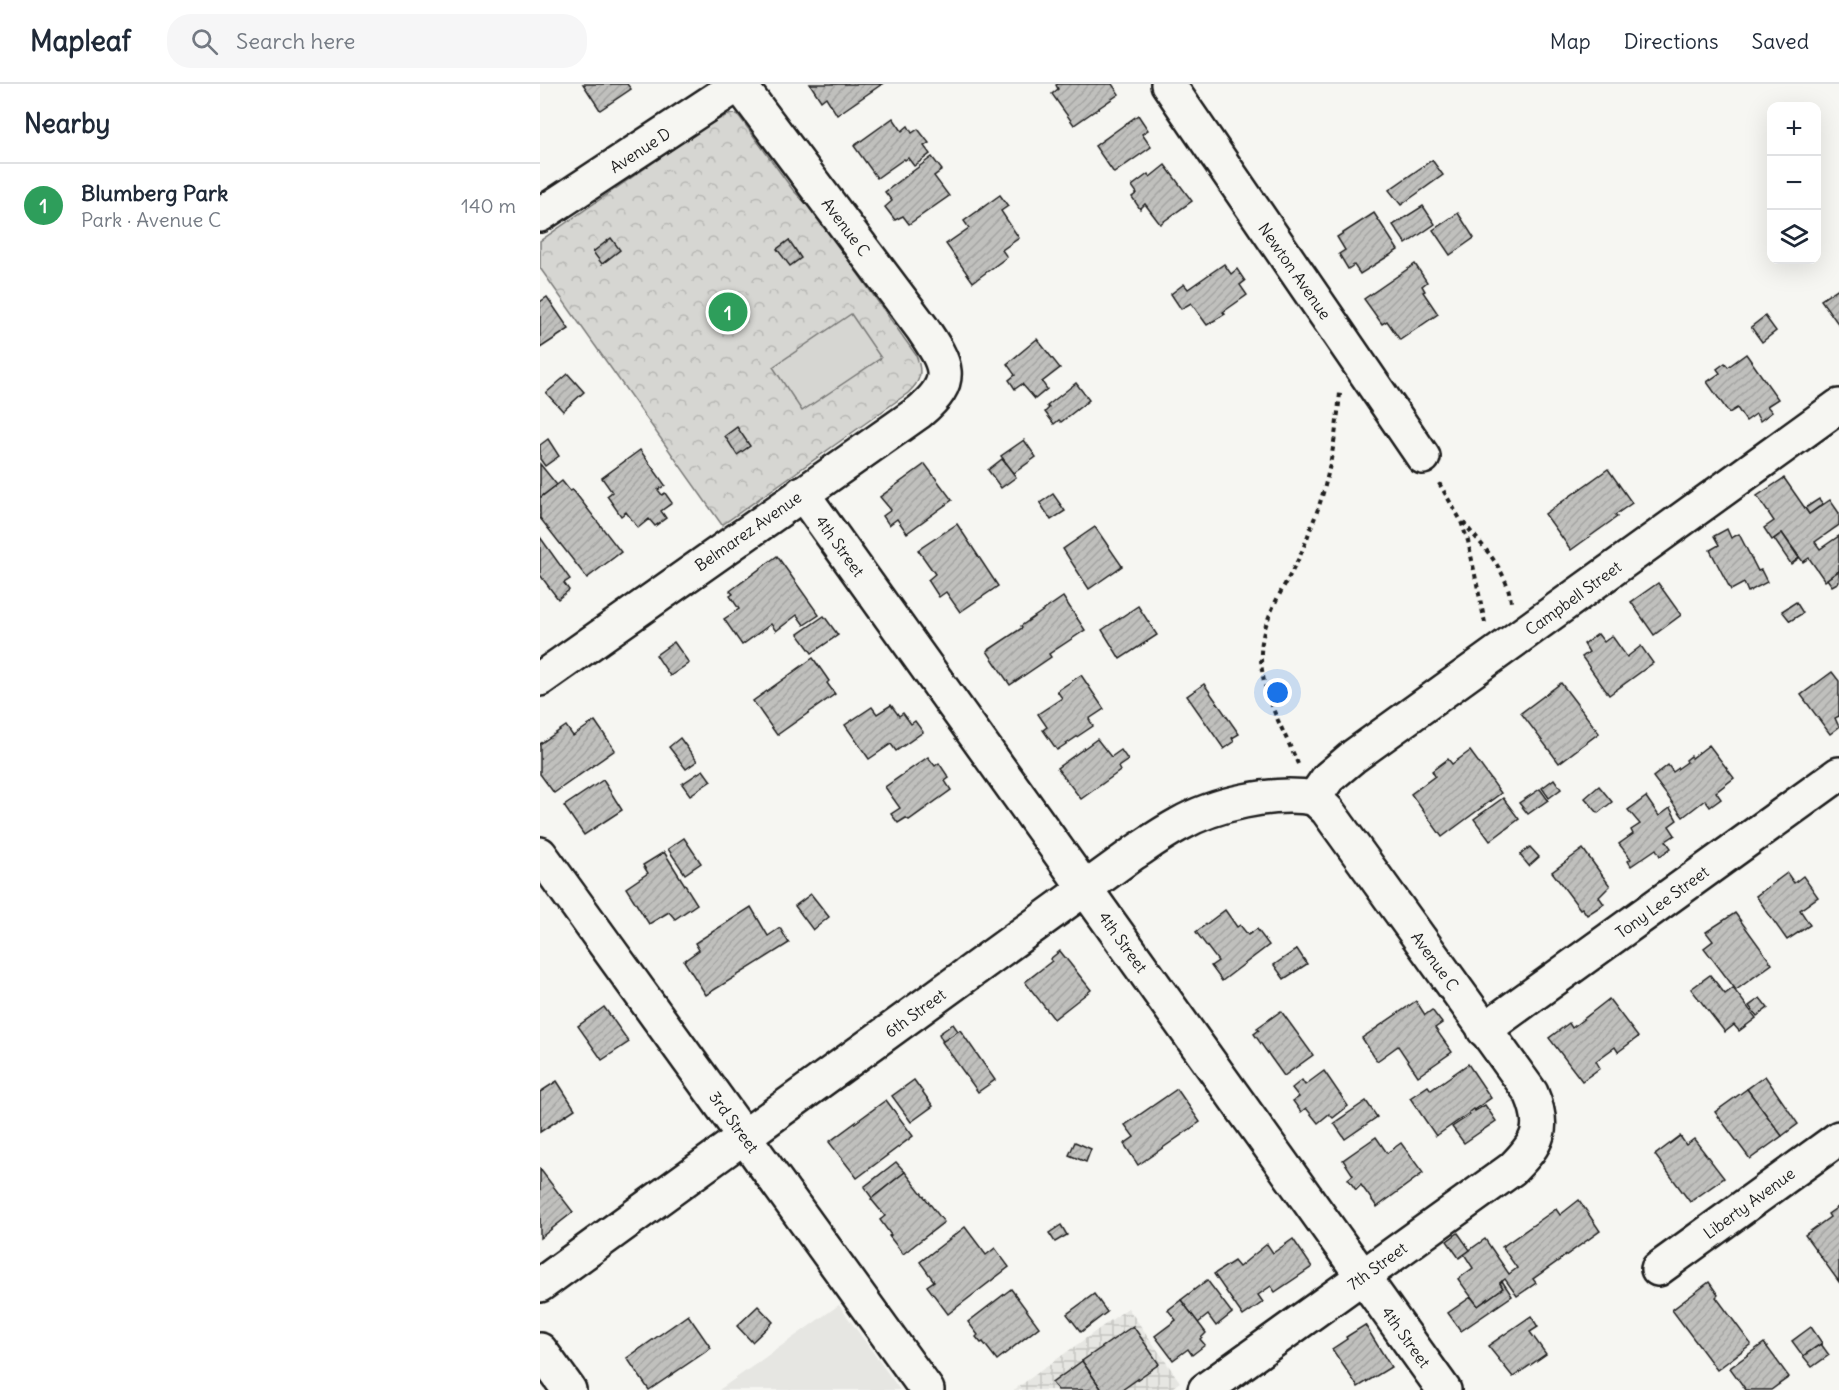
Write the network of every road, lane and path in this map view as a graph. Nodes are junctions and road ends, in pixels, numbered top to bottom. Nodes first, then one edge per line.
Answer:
1 (739, 84) edge
2 (1167, 84) edge
3 (540, 215) edge
4 (1341, 339) junction
5 (944, 375) joint
6 (1839, 406) edge
7 (1423, 457) joint
8 (802, 493) junction
9 (1460, 519) junction
10 (1508, 645) junction
11 (540, 678) edge
12 (1839, 774) edge
13 (1314, 798) junction
14 (540, 854) edge
15 (1086, 890) junction
16 (1484, 1030) junction
17 (1538, 1133) joint
18 (744, 1136) junction
19 (1839, 1138) edge
20 (1658, 1269) dead end
21 (1363, 1277) junction
22 (540, 1285) edge
23 (540, 1350) edge
24 (569, 1390) edge
25 (927, 1390) edge
26 (1205, 1390) edge
27 (1444, 1390) edge

1 - 3 street, Avenue D
1 - 5 street, Avenue C
2 - 4 street, Newton Avenue
4 - 7 street, Newton Avenue
4 - 13 path
5 - 8 street, Belmarez Avenue
6 - 10 street, Campbell Street
7 - 9 path
8 - 11 street, Belmarez Avenue
8 - 15 street, 4th Street
9 - 10 path
9 - 10 path
10 - 13 street, Campbell Street
12 - 16 street, Tony Lee Street
13 - 15 street, 6th Street
13 - 16 street, Avenue C
14 - 18 street, 3rd Street
15 - 18 street, 6th Street
15 - 21 street, 4th Street
16 - 17 street, Avenue C
17 - 21 street, 7th Street
18 - 22 street, 6th Street
18 - 25 street, 3rd Street
19 - 20 street, Liberty Avenue
21 - 26 street, 7th Street
21 - 27 street, 4th Street
23 - 24 street

